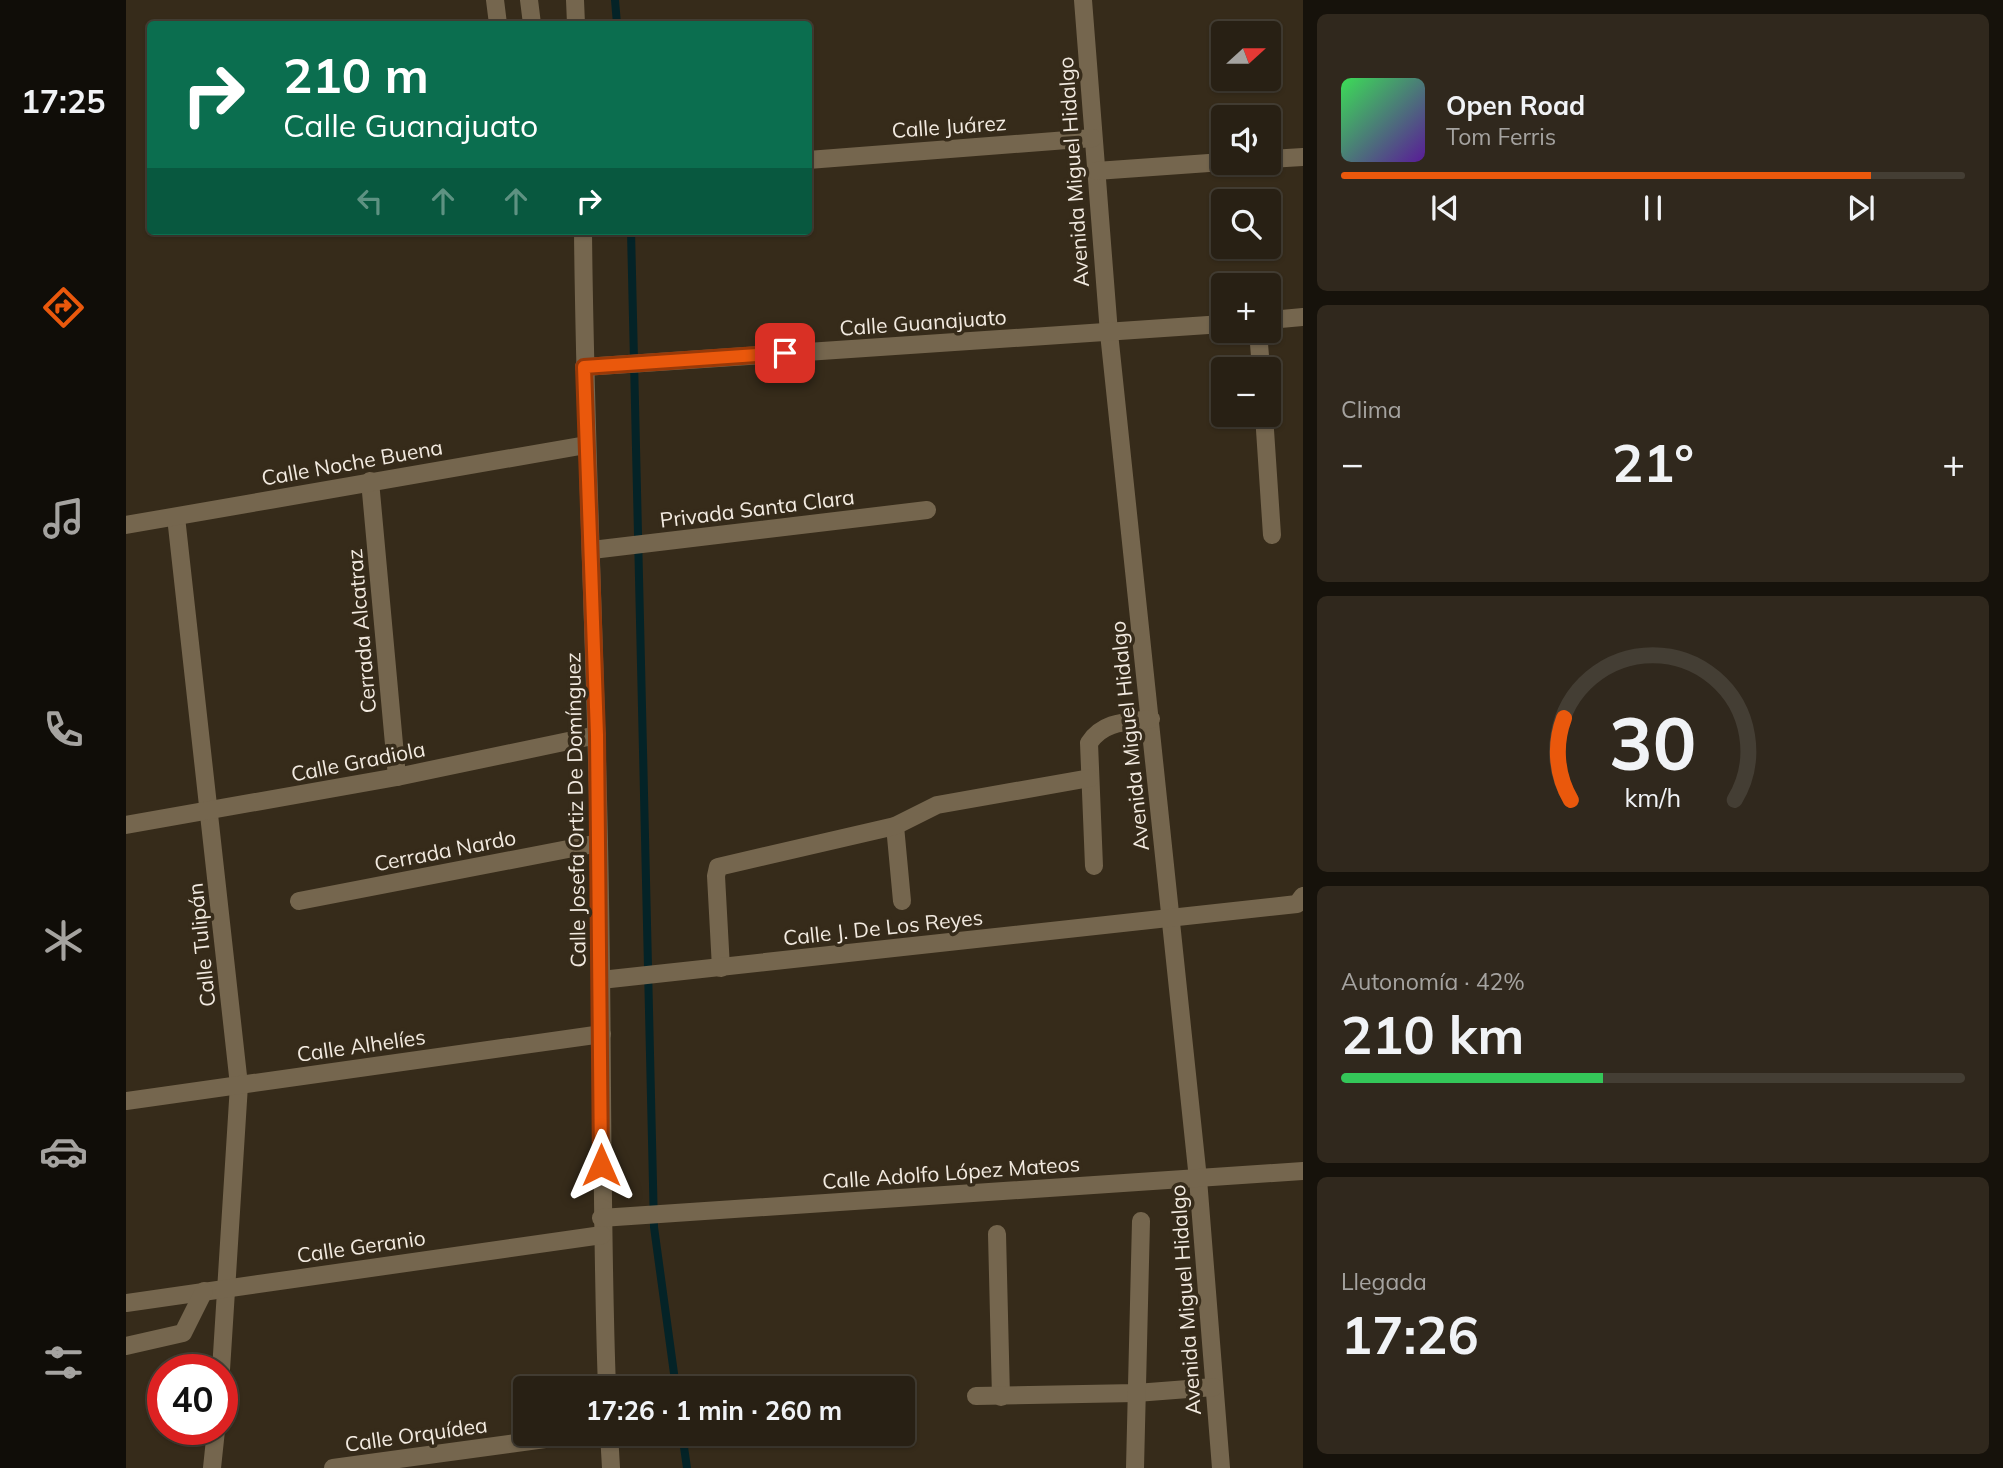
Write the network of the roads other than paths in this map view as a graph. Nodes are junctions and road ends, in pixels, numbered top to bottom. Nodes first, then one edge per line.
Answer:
1 (495, 0) edge
2 (530, 0) edge
3 (575, 0) edge
4 (1083, 0) edge
5 (498, 21) edge
6 (532, 21) edge
7 (576, 21) edge
8 (1093, 138) junction
9 (1303, 157) edge
10 (1281, 158) edge
11 (812, 160) edge
12 (1211, 163) edge
13 (1096, 171) junction
14 (583, 235) edge
15 (1303, 317) edge
16 (1281, 319) edge
17 (1211, 325) edge
18 (1109, 333) junction
19 (584, 367) junction
20 (1265, 427) edge
21 (586, 445) junction
22 (370, 481) junction
23 (927, 510) dead end
24 (176, 517) junction
25 (126, 525) edge
26 (1272, 535) dead end
27 (592, 550) junction
28 (1151, 719) junction
29 (597, 735) junction
30 (397, 777) junction
31 (1090, 778) junction
32 (209, 812) junction
33 (126, 825) edge
34 (895, 826) junction
35 (599, 843) junction
36 (1094, 866) dead end
37 (1303, 897) edge
38 (299, 901) dead end
39 (902, 901) dead end
40 (1171, 919) junction
41 (721, 968) junction
42 (601, 980) junction
43 (602, 1034) junction
44 (239, 1085) junction
45 (126, 1101) edge
46 (1303, 1171) edge
47 (1198, 1179) junction
48 (1141, 1221) dead end
49 (601, 1227) junction
50 (997, 1234) dead end
51 (229, 1288) junction
52 (204, 1291) junction
53 (126, 1303) edge
54 (126, 1346) edge
55 (223, 1354) edge
56 (607, 1376) edge
57 (1214, 1387) junction
58 (1136, 1393) junction
59 (976, 1396) dead end
60 (1001, 1397) junction
61 (513, 1443) edge
62 (214, 1445) edge
63 (610, 1446) edge
64 (212, 1468) edge
65 (333, 1468) edge
66 (611, 1468) edge
67 (1135, 1468) edge
68 (1221, 1468) edge

1 - 5 street
2 - 6 street
3 - 7 street
4 - 8 street, Avenida Miguel Hidalgo
8 - 11 street, Calle Juárez
8 - 13 street, Avenida Miguel Hidalgo
9 - 10 street
12 - 13 street
13 - 18 street, Avenida Miguel Hidalgo
14 - 19 street, Calle Josefa Ortiz De Domínguez
15 - 16 street
17 - 18 street, Calle Guanajuato
18 - 19 street, Calle Guanajuato
18 - 28 street, Avenida Miguel Hidalgo
19 - 21 street, Calle Josefa Ortiz De Domínguez
20 - 26 street
21 - 22 street, Calle Noche Buena
21 - 27 street, Calle Josefa Ortiz De Domínguez
22 - 24 street, Calle Noche Buena
22 - 30 street, Cerrada Alcatraz
23 - 27 street, Privada Santa Clara
24 - 25 street, Calle Noche Buena
24 - 32 street, Calle Tulipán
27 - 29 street, Calle Josefa Ortiz De Domínguez
28 - 31 street
28 - 40 street, Avenida Miguel Hidalgo
29 - 30 street, Calle Gradiola
29 - 35 street, Calle Josefa Ortiz De Domínguez
30 - 32 street, Calle Gradiola
31 - 34 street
31 - 36 street
32 - 33 street, Calle Gradiola
32 - 44 street, Calle Tulipán
34 - 39 street
34 - 41 street
35 - 38 street, Cerrada Nardo
35 - 42 street, Calle Josefa Ortiz De Domínguez
37 - 40 street, Calle J. De Los Reyes
40 - 41 street, Calle J. De Los Reyes
40 - 47 street, Avenida Miguel Hidalgo
41 - 42 street, Calle J. De Los Reyes
42 - 43 street, Calle Josefa Ortiz De Domínguez
43 - 44 street, Calle Alhelíes
43 - 49 street, Calle Josefa Ortiz De Domínguez
44 - 45 street, Calle Alhelíes
44 - 51 street, Calle Tulipán
46 - 47 street, Calle Adolfo López Mateos
47 - 49 street, Calle Adolfo López Mateos
47 - 57 street, Avenida Miguel Hidalgo
48 - 58 street
49 - 51 street, Calle Geranio
49 - 56 street, Calle Josefa Ortiz De Domínguez
50 - 60 street
51 - 52 street, Calle Geranio
51 - 55 street, Calle Tulipán
52 - 53 street, Calle Geranio
52 - 54 street
57 - 58 street
57 - 68 street, Avenida Miguel Hidalgo
58 - 60 street
58 - 67 street
59 - 60 street
61 - 65 street, Calle Orquídea
62 - 64 street
63 - 66 street

